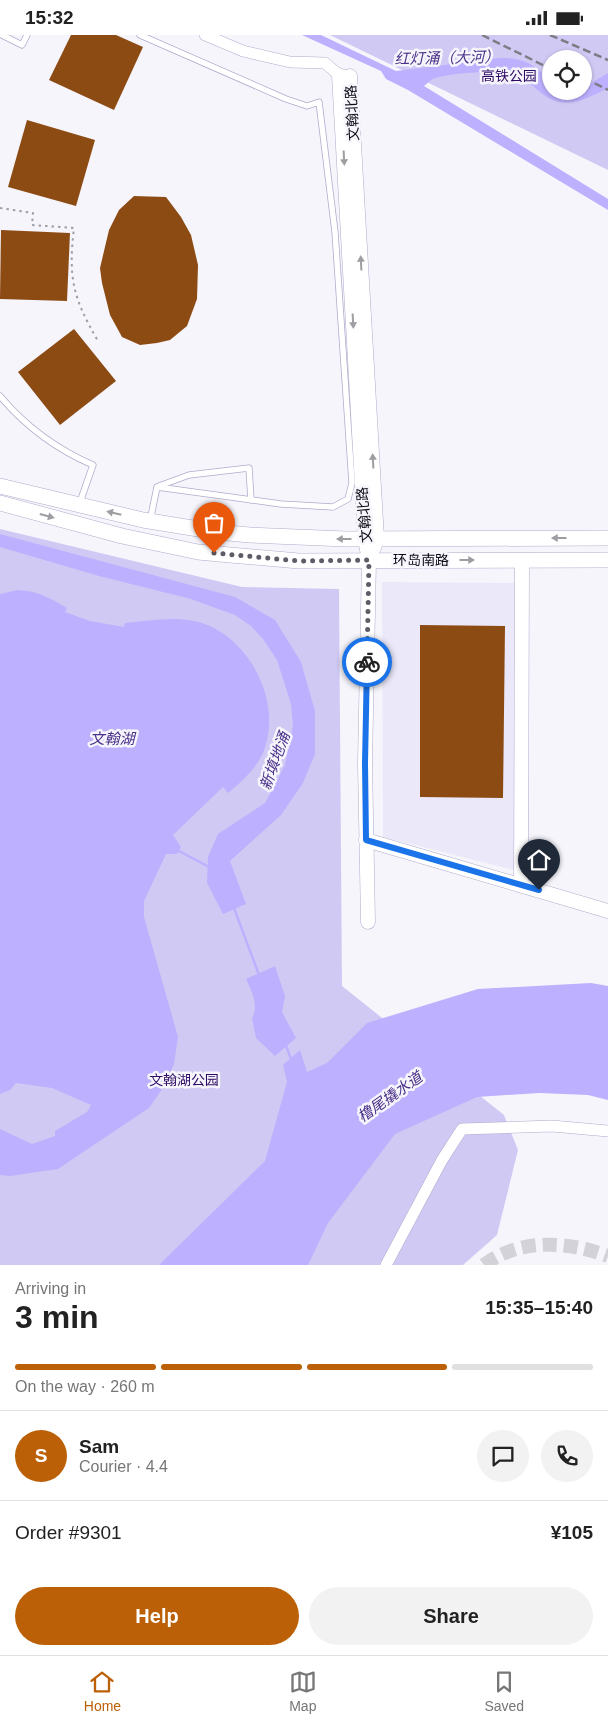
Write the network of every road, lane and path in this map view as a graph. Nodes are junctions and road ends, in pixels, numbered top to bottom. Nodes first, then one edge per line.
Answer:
1 (2, 35) edge
2 (27, 35) edge
3 (140, 35) edge
4 (205, 35) edge
5 (344, 76) joint
6 (0, 208) edge
7 (98, 341) dead end
8 (0, 396) edge
9 (0, 486) edge
10 (157, 487) junction
11 (251, 500) junction
12 (0, 503) edge
13 (79, 505) junction
14 (150, 521) junction
15 (608, 538) edge
16 (371, 539) junction
17 (608, 559) edge
18 (369, 560) junction
19 (522, 560) junction
20 (366, 840) junction
21 (521, 885) junction
22 (608, 911) edge
23 (368, 922) dead end
24 (608, 1131) edge
25 (386, 1265) edge

1 - 2 lane
3 - 11 lane
4 - 5 street
5 - 16 street, 文翰北路
6 - 7 path
8 - 13 lane
9 - 13 main road, 环岛南路
10 - 11 lane
10 - 11 lane
10 - 14 lane
12 -> 18 main road, 环岛南路
14 -> 13 main road, 环岛南路
16 -> 14 main road, 环岛南路
15 -> 16 main road, 环岛南路
16 - 18 street, 文翰北路
17 - 19 main road, 环岛南路
18 -> 19 main road, 环岛南路
18 - 20 street, 文翰北路
19 - 21 street
20 - 21 street
20 - 23 street, 文翰北路
21 - 22 street
24 - 25 street

